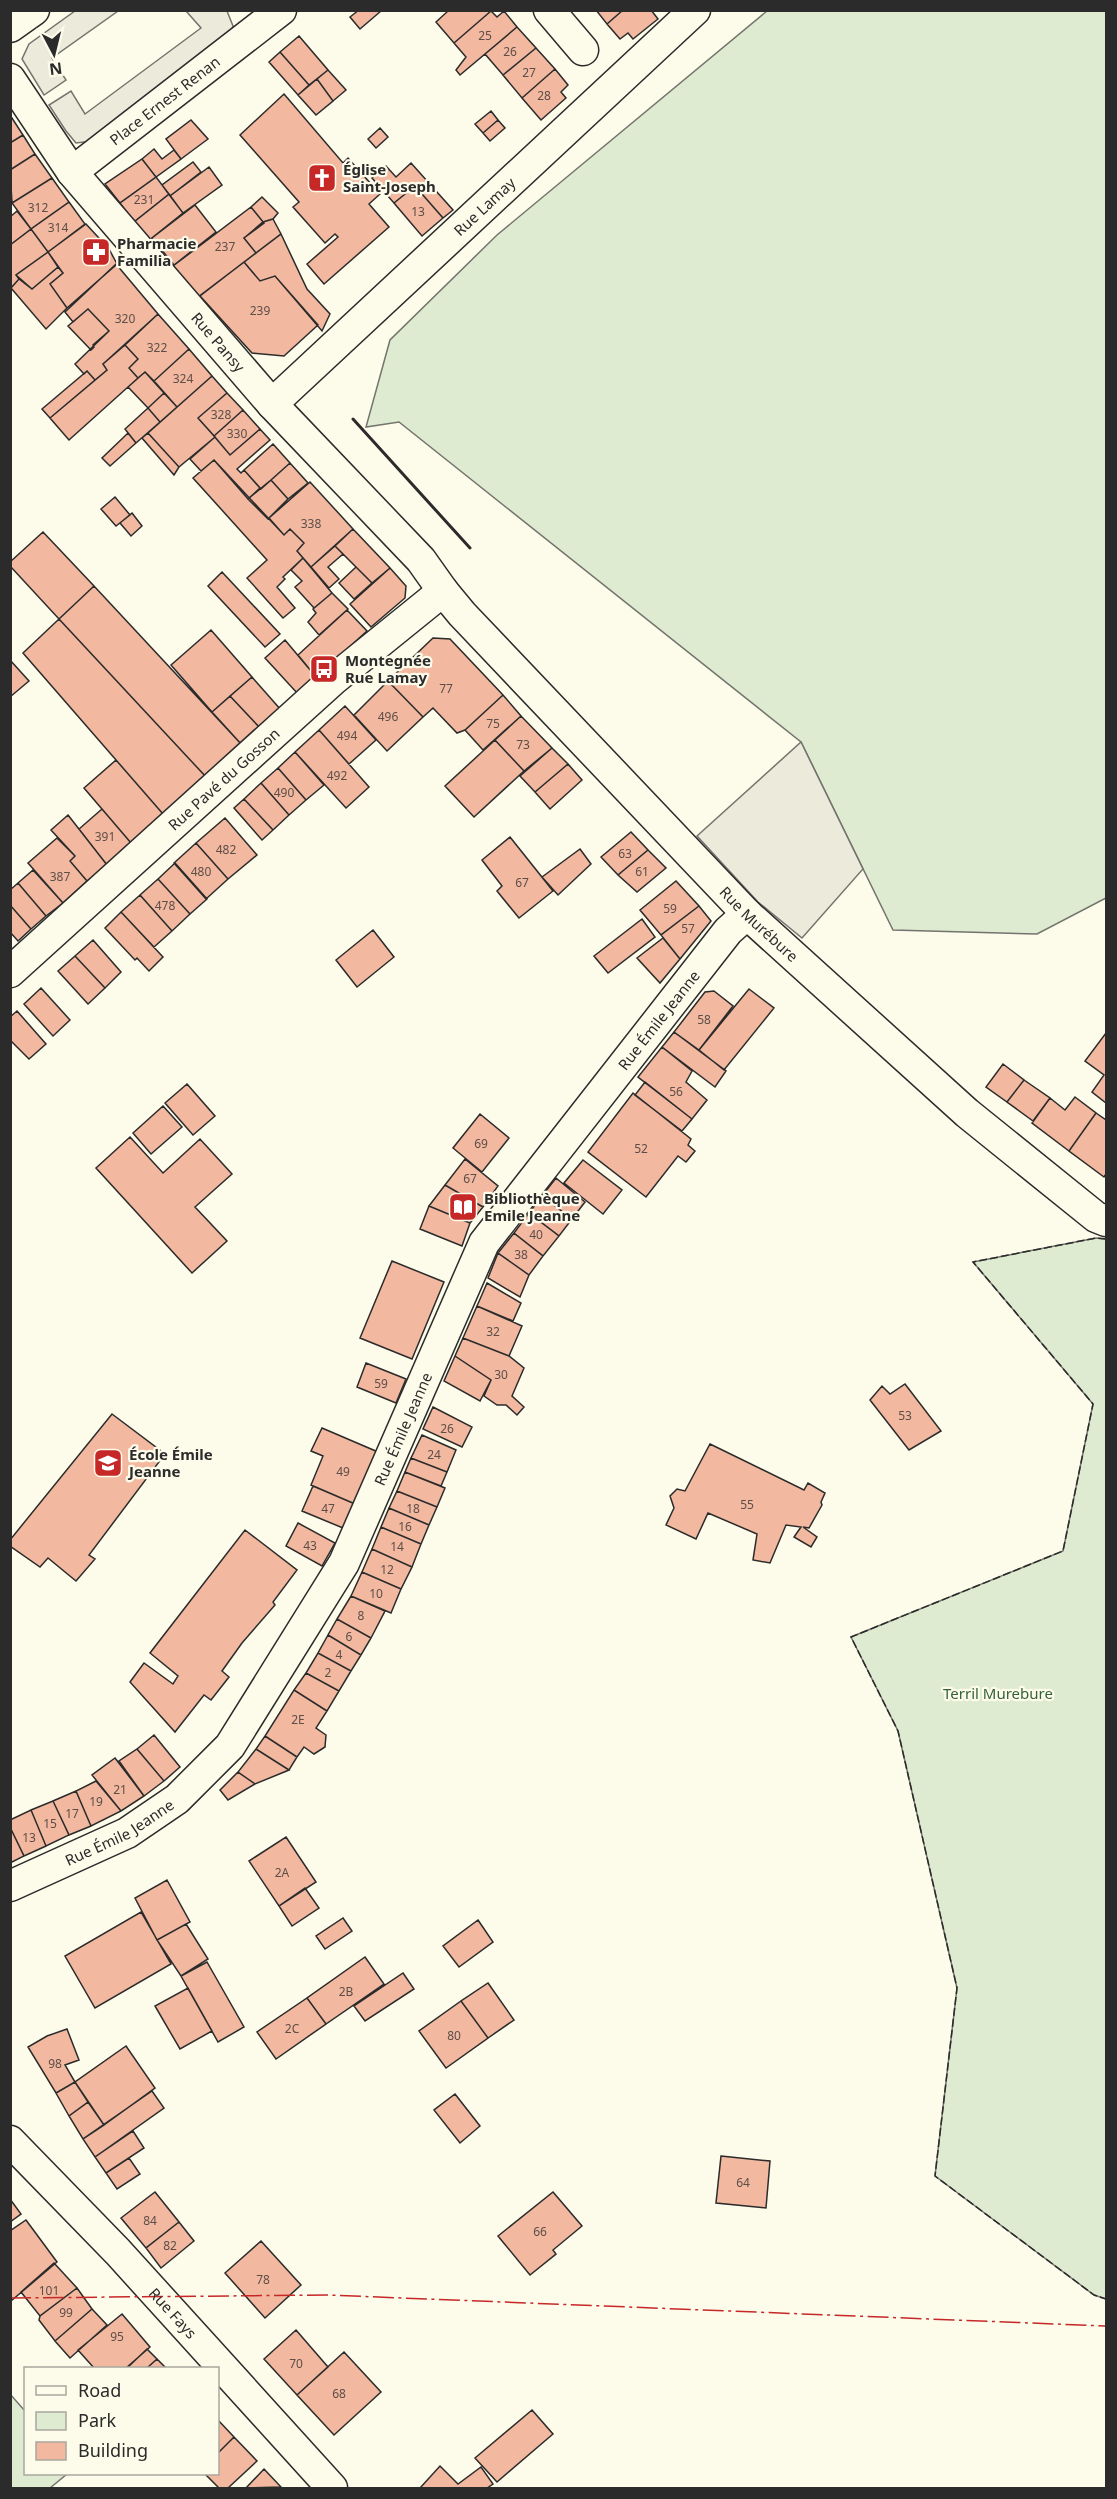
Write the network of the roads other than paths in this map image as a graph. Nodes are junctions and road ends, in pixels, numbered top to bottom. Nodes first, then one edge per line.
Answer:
1 (34, 10) edge
2 (549, 10) edge
3 (695, 10) edge
4 (262, 17) edge
5 (10, 27) edge
6 (583, 50) dead end
7 (10, 80) edge
8 (72, 172) junction
9 (272, 404) junction
10 (442, 591) junction
11 (747, 914) junction
12 (10, 972) edge
13 (1103, 1213) edge
14 (10, 1886) edge
15 (10, 2141) edge
16 (332, 2488) edge

1 - 5 street
2 - 6 street
3 - 9 street, Rue Lamay
4 - 8 street, Place Ernest Renan
7 - 8 street, Rue Pansy
8 - 9 street, Rue Pansy
9 - 10 street, Rue Pansy
10 - 11 street, Rue Murébure
10 - 12 street, Rue Pavé du Gosson
11 - 13 street, Rue Murébure
11 - 14 street, Rue Émile Jeanne
15 - 16 street, Rue Fays

